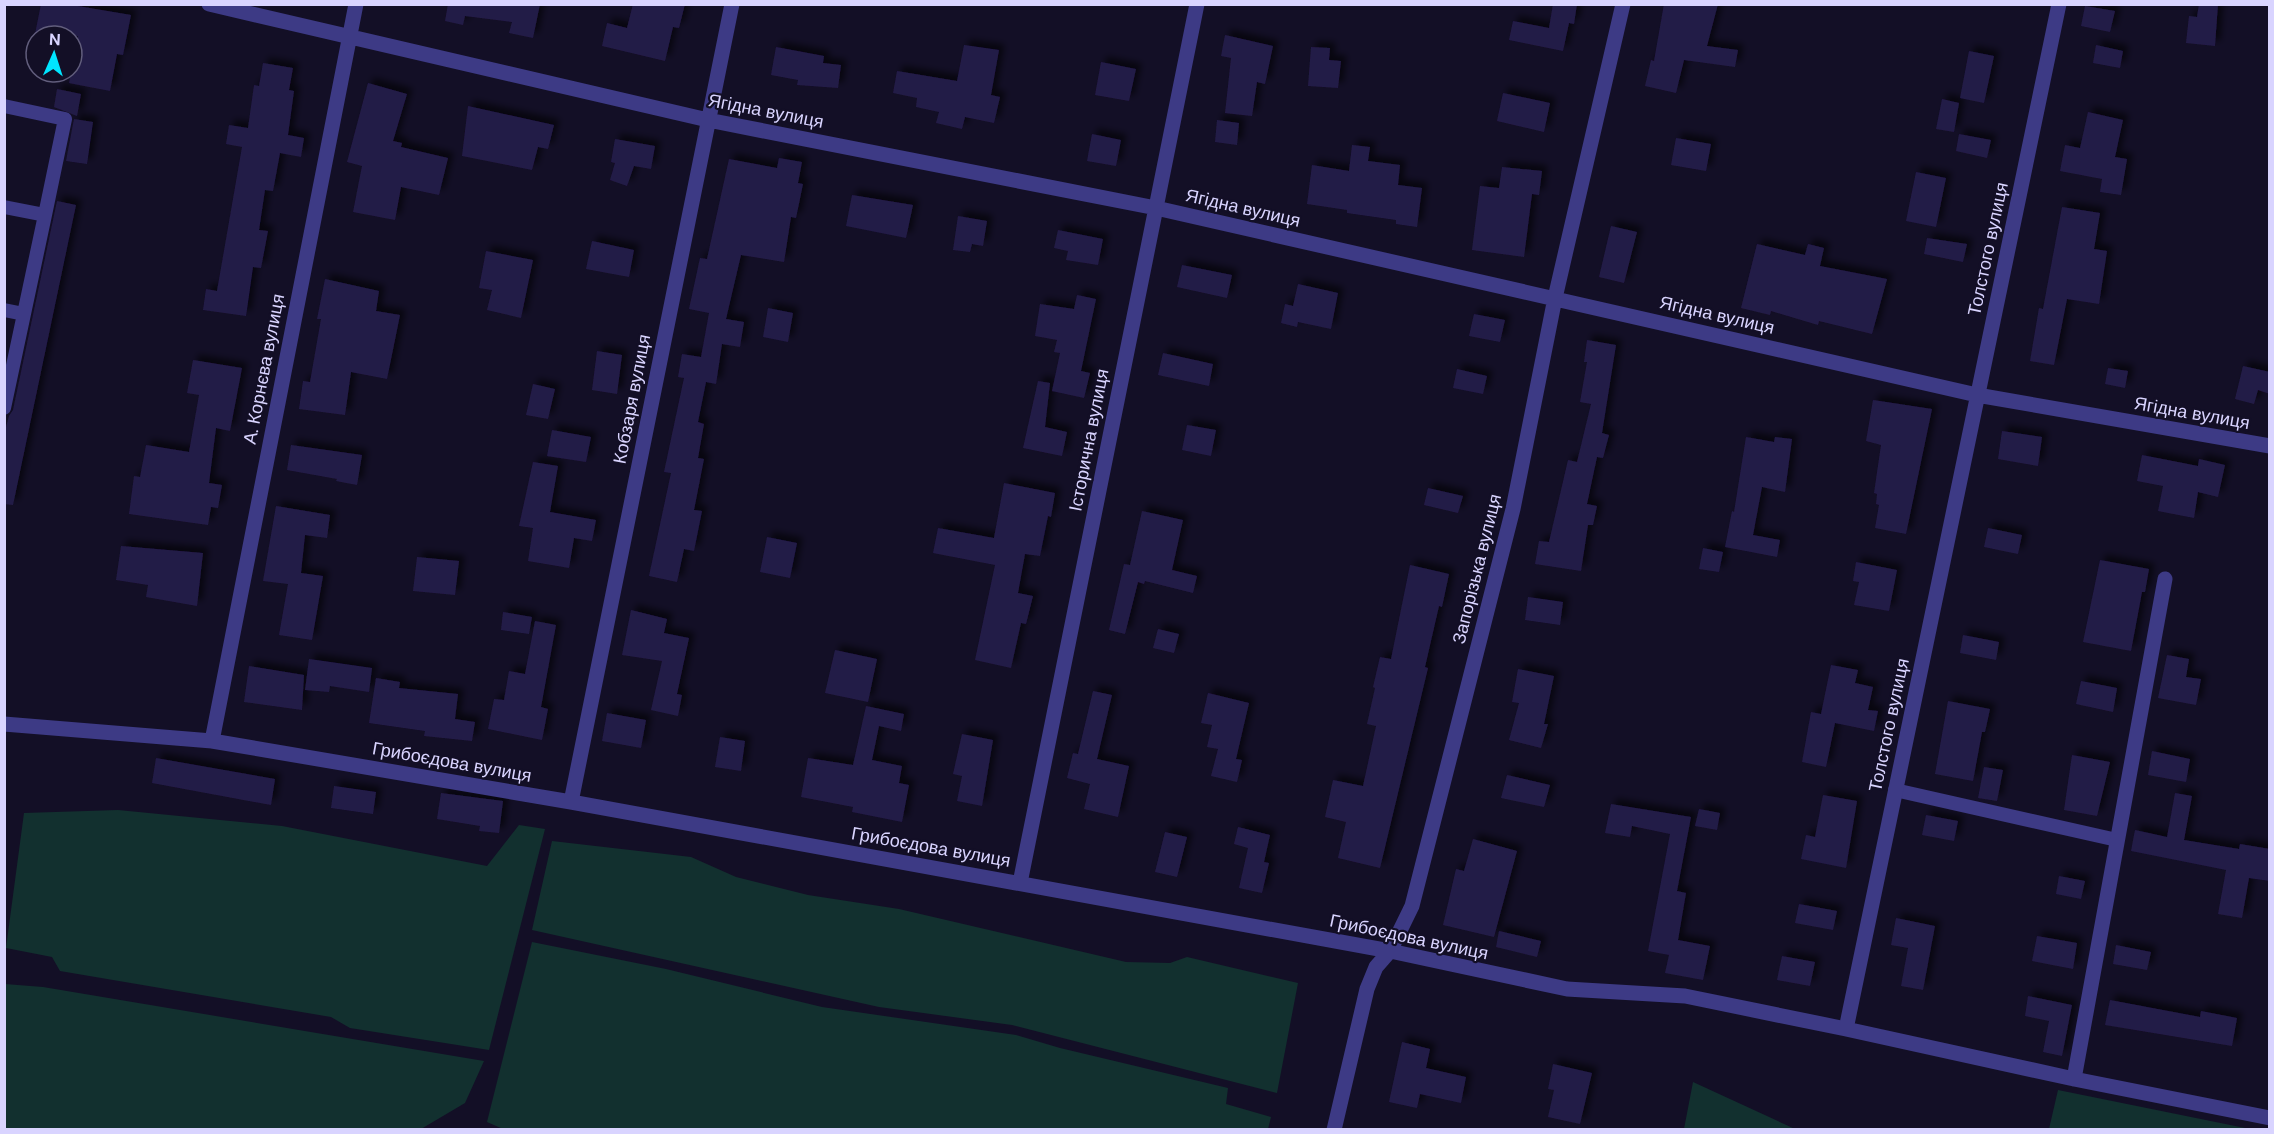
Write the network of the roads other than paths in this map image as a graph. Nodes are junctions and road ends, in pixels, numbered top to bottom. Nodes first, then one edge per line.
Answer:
1 (209, 4) edge
2 (356, 4) edge
3 (732, 4) edge
4 (1197, 4) edge
5 (1623, 4) edge
6 (2059, 4) edge
7 (351, 38) junction
8 (4, 106) edge
9 (708, 120) junction
10 (4, 207) edge
11 (1156, 208) junction
12 (45, 215) junction
13 (1555, 298) junction
14 (4, 310) edge
15 (24, 314) junction
16 (1977, 394) junction
17 (4, 408) edge
18 (2270, 446) edge
19 (2165, 579) dead end
20 (4, 724) edge
21 (212, 741) junction
22 (1895, 790) junction
23 (571, 802) junction
24 (2117, 840) junction
25 (1020, 883) junction
26 (1390, 951) junction
27 (1846, 1029) junction
28 (2074, 1079) junction
29 (2270, 1118) edge
30 (1334, 1130) edge

1 - 7 street, Ягідна вулиця
2 - 7 street, А. Корнєва вулиця
3 - 9 street, Кобзаря вулиця
4 - 11 street, Історична вулиця
5 - 13 street, Запорізька вулиця
6 - 16 street, Толстого вулиця
7 - 9 street, Ягідна вулиця
7 - 21 street, А. Корнєва вулиця
8 - 12 lane
9 - 11 street, Ягідна вулиця
9 - 23 street, Кобзаря вулиця
10 - 12 lane
11 - 13 street, Ягідна вулиця
11 - 25 street, Історична вулиця
12 - 15 lane
13 - 16 street, Ягідна вулиця
13 - 26 street, Запорізька вулиця
14 - 15 lane
15 - 17 lane
16 - 18 street, Ягідна вулиця
16 - 22 street, Толстого вулиця
19 - 24 street
20 - 21 street, Грибоєдова вулиця
21 - 23 street, Грибоєдова вулиця
22 - 24 lane
22 - 27 street, Толстого вулиця
23 - 25 street, Грибоєдова вулиця
24 - 28 street
25 - 26 street, Грибоєдова вулиця
26 - 27 street, Грибоєдова вулиця
26 - 30 street, Запорізька вулиця
27 - 28 street
28 - 29 street

